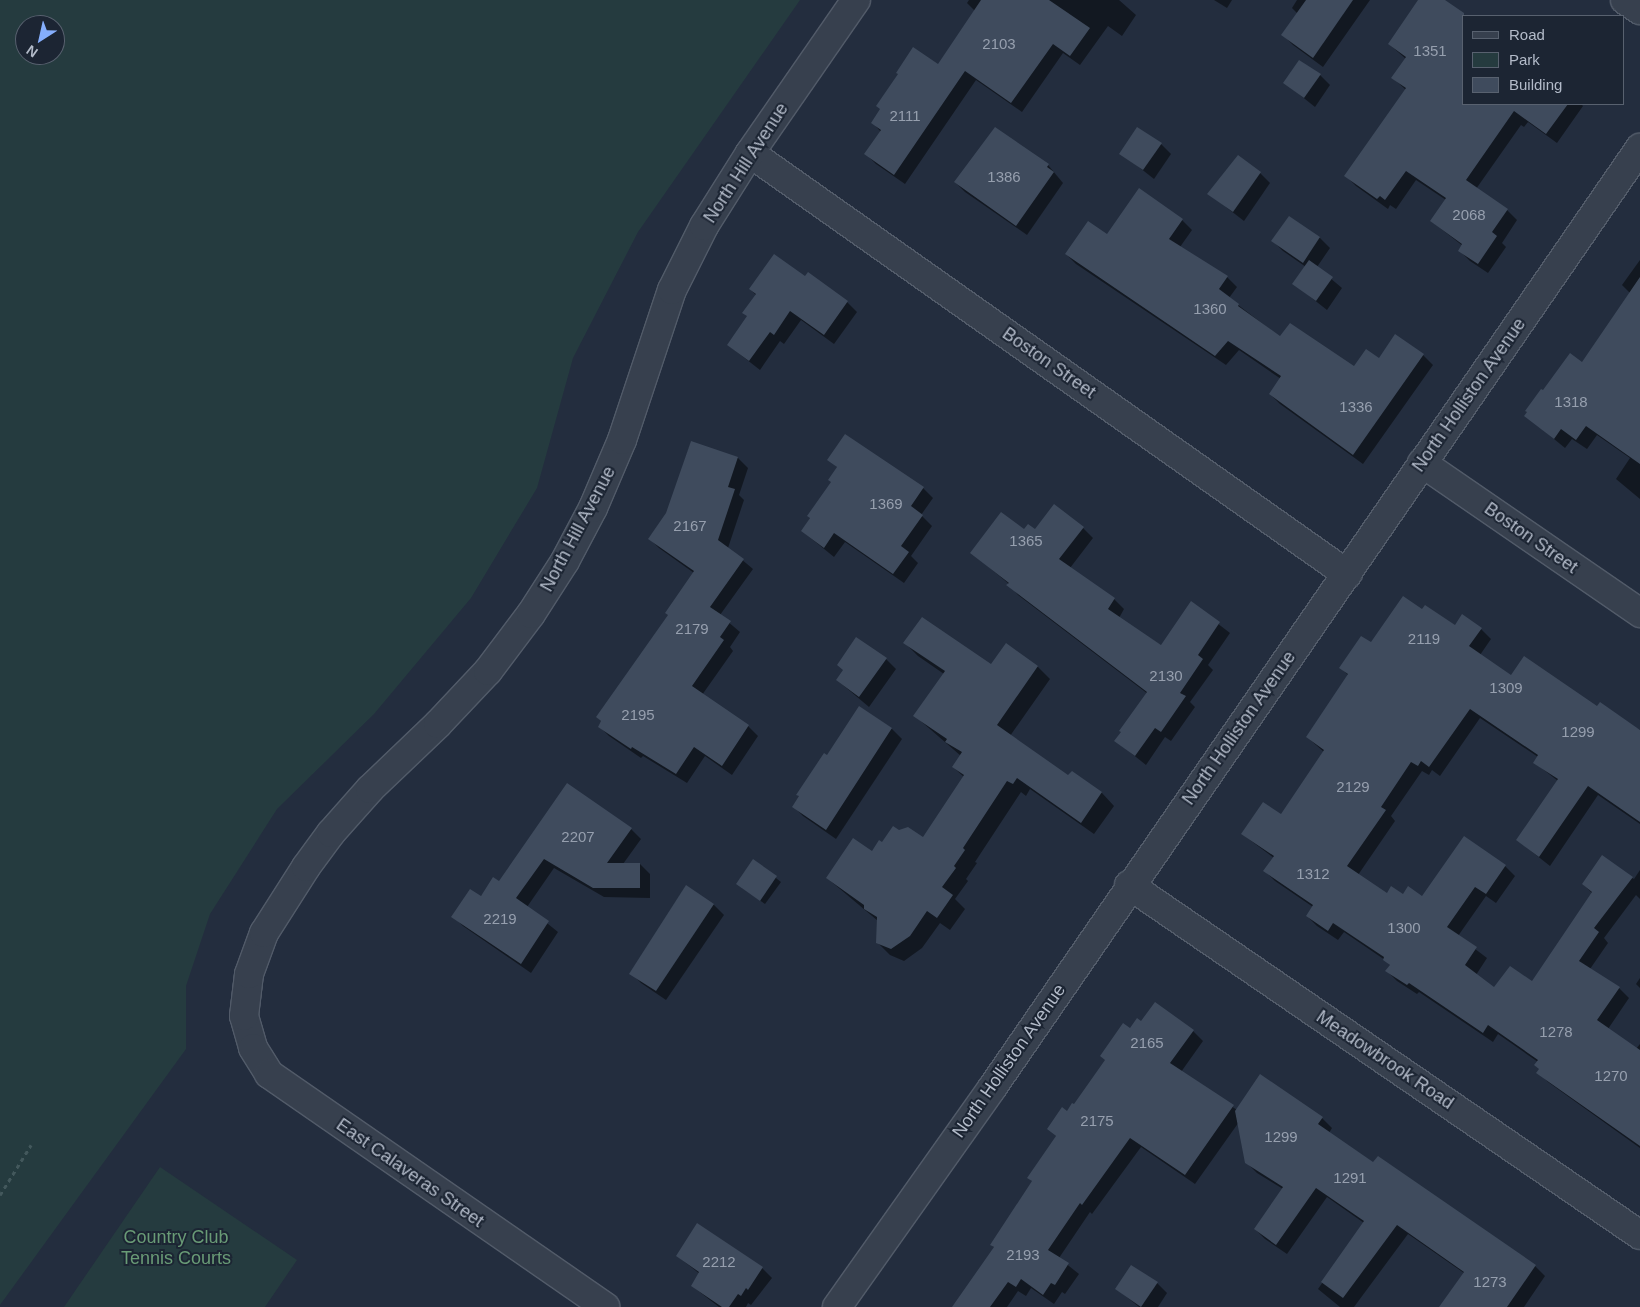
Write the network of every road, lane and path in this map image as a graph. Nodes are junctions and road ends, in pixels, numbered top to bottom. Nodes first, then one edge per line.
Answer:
1 (856, 0) edge
2 (1625, 0) edge
3 (1640, 10) edge
4 (1640, 148) edge
5 (750, 153) junction
6 (1422, 462) junction
7 (1347, 574) junction
8 (1640, 613) edge
9 (1129, 885) junction
10 (244, 1016) joint
11 (31, 1145) dead end
12 (0, 1195) edge
13 (1640, 1235) edge
14 (605, 1307) edge
15 (837, 1307) edge

1 - 5 street, North Hill Avenue
2 - 3 street
4 - 6 street, North Holliston Avenue
5 - 7 street, Boston Street
5 - 10 street, North Hill Avenue
6 - 7 street, North Holliston Avenue
6 - 8 street, Boston Street
7 - 9 street, North Holliston Avenue
9 - 13 street, Meadowbrook Road
9 - 15 street, North Holliston Avenue
10 - 14 street, East Calaveras Street
11 - 12 path

